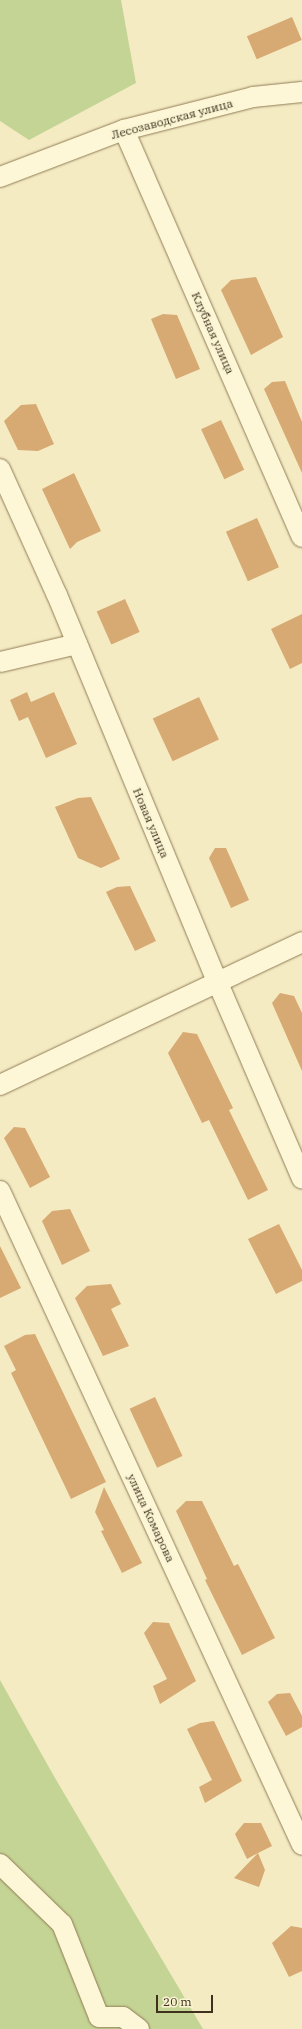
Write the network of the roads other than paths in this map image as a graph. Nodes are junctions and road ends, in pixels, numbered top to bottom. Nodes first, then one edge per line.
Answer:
1 (302, 92) edge
2 (124, 130) junction
3 (0, 177) edge
4 (0, 469) edge
5 (302, 537) edge
6 (77, 644) junction
7 (0, 662) edge
8 (302, 942) edge
9 (217, 981) junction
10 (0, 1085) edge
11 (302, 1178) edge
12 (0, 1191) edge
13 (302, 1845) edge
14 (0, 1864) edge
15 (100, 2023) edge
16 (139, 2029) edge

1 - 2 street, Лесозаводская улица
2 - 3 street, Лесозаводская улица
2 - 5 street, Клубная улица
4 - 6 street, Новая улица
6 - 7 street
6 - 9 street, Новая улица
8 - 9 street
9 - 10 street
9 - 11 street, Новая улица
12 - 13 street, улица Комарова
14 - 15 street
15 - 16 street

